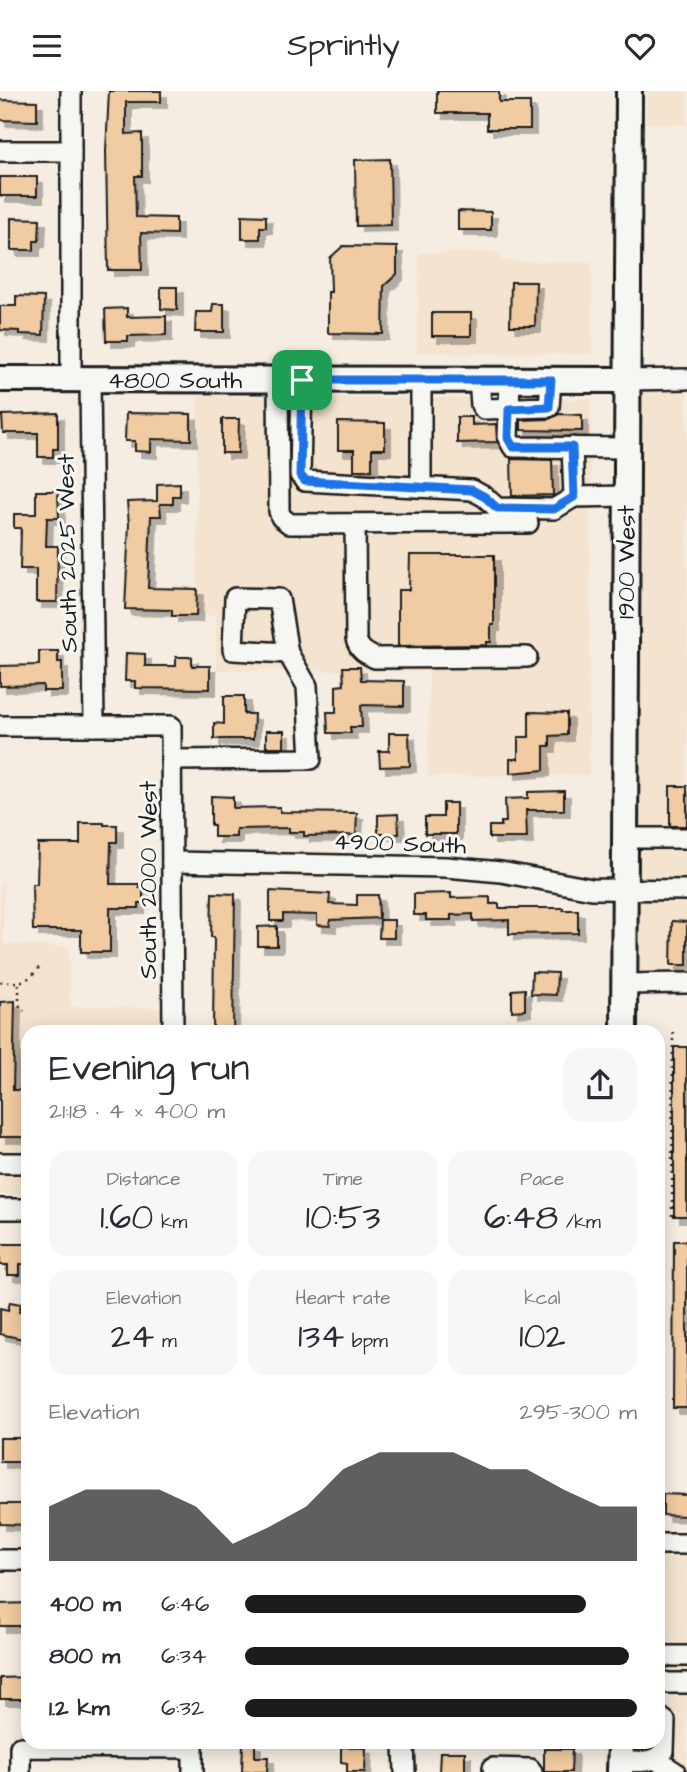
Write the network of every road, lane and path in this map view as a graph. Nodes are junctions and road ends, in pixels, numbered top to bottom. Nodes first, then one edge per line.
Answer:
1 (71, 91) edge
2 (629, 91) edge
3 (0, 151) edge
4 (71, 151) junction
5 (0, 379) edge
6 (80, 379) junction
7 (687, 379) edge
8 (290, 380) junction
9 (421, 380) junction
10 (479, 380) junction
11 (510, 380) junction
12 (551, 380) junction
13 (627, 380) junction
14 (509, 409) junction
15 (572, 447) junction
16 (627, 448) junction
17 (421, 487) junction
18 (627, 496) junction
19 (574, 497) junction
20 (528, 523) dead end
21 (355, 524) junction
22 (288, 653) dead end
23 (527, 657) dead end
24 (0, 726) edge
25 (94, 726) junction
26 (171, 760) junction
27 (625, 838) junction
28 (687, 838) edge
29 (172, 862) junction
30 (625, 890) junction
31 (687, 890) edge
32 (39, 967) dead end
33 (0, 982) edge
34 (19, 983) junction
35 (687, 983) edge
36 (624, 984) junction
37 (24, 1011) dead end
38 (173, 1025) edge
39 (624, 1025) edge
40 (673, 1027) dead end
41 (0, 1163) edge
42 (21, 1163) edge
43 (0, 1209) edge
44 (21, 1209) edge
45 (672, 1216) dead end
46 (665, 1544) edge
47 (687, 1544) edge
48 (0, 1560) edge
49 (21, 1560) edge
50 (687, 1656) edge
51 (665, 1657) edge
52 (665, 1682) edge
53 (687, 1683) edge
54 (21, 1747) edge
55 (193, 1749) edge
56 (404, 1749) edge
57 (664, 1749) edge
58 (658, 1758) junction
59 (621, 1759) edge
60 (493, 1768) dead end
61 (20, 1772) edge
62 (193, 1772) edge
63 (405, 1772) edge
64 (532, 1772) edge
65 (675, 1772) edge

1 - 4 street, South 2025 West
2 - 13 main road, 1900 West
3 - 4 street
4 - 6 street, South 2025 West
5 - 6 main road, 4800 South
6 - 8 main road, 4800 South
6 - 25 street, South 2025 West
7 - 13 street, 4800 South
8 - 9 main road, 4800 South
8 - 17 street
8 - 21 street
9 - 10 main road, 4800 South
9 - 17 street
10 - 11 main road, 4800 South
10 - 14 street
11 - 12 main road, 4800 South
11 - 14 street
12 - 13 main road, 4800 South
12 - 14 street
13 - 16 main road, 1900 West
14 - 15 street
15 - 16 street
15 - 19 street
16 - 18 main road, 1900 West
17 - 19 street
18 - 19 street
18 - 27 main road, 1900 West
20 - 21 street
21 - 23 street
22 - 26 street
24 - 25 street
25 - 26 street, South 2000 West
26 - 29 street, South 2000 West
27 - 28 street
27 - 30 main road, 1900 West
29 - 30 street, 4900 South
29 - 38 street, South 2000 West
30 - 31 street, 4900 South
30 - 36 main road, 1900 West
32 - 34 path
33 - 34 path
34 - 37 path
35 - 36 street
36 - 39 main road, 1900 West
40 - 45 path
41 - 42 street
43 - 44 street
46 - 47 street
48 - 49 street
50 - 51 street
52 - 53 street
54 - 61 street
55 - 62 street
56 - 63 street
57 - 58 street
58 - 59 street
58 - 65 street
60 - 64 street

